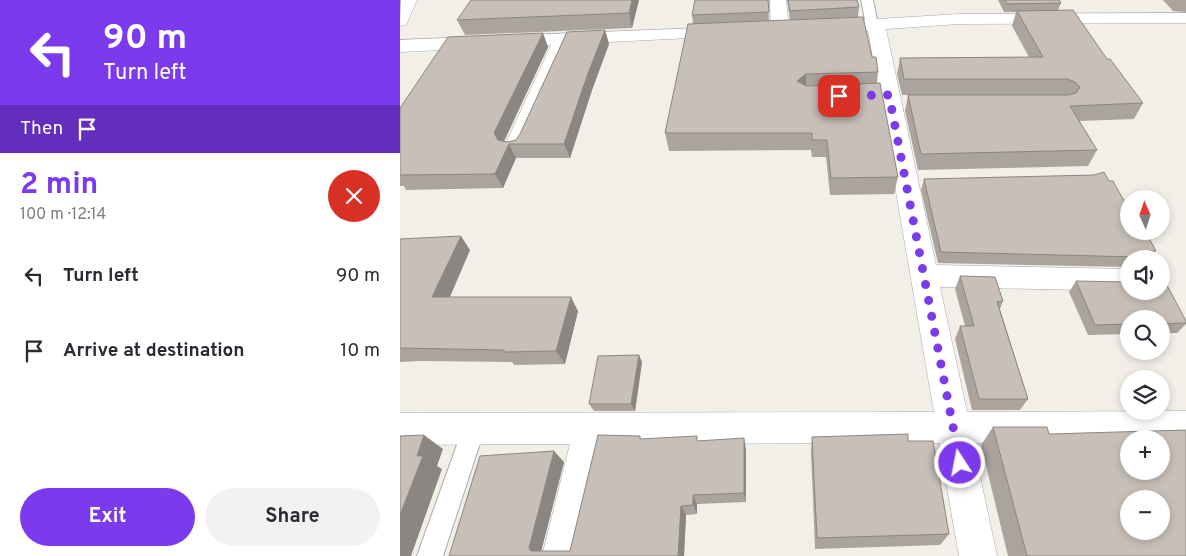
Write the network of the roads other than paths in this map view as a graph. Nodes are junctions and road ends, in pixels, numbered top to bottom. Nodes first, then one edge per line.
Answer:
1 (409, 0) edge
2 (778, 0) edge
3 (951, 0) edge
4 (1149, 0) edge
5 (872, 17) edge
6 (1163, 18) junction
7 (1186, 18) edge
8 (959, 19) junction
9 (400, 21) edge
10 (780, 29) junction
11 (760, 30) edge
12 (740, 31) edge
13 (563, 39) junction
14 (400, 46) edge
15 (514, 148) edge
16 (924, 276) junction
17 (1120, 280) edge
18 (953, 426) junction
19 (1186, 427) edge
20 (474, 428) junction
21 (590, 428) junction
22 (400, 429) edge
23 (430, 556) edge
24 (561, 556) edge
25 (978, 556) edge

1 - 9 street
2 - 10 street
3 - 8 street
4 - 6 street
5 - 8 street
5 - 10 street
5 - 16 street
6 - 7 street
6 - 8 street
10 - 11 street
12 - 13 street
13 - 14 street
13 - 15 street
16 - 17 street
16 - 18 street
18 - 19 street
18 - 21 street
18 - 25 street
20 - 21 street
20 - 22 street
20 - 23 lane
21 - 24 street

